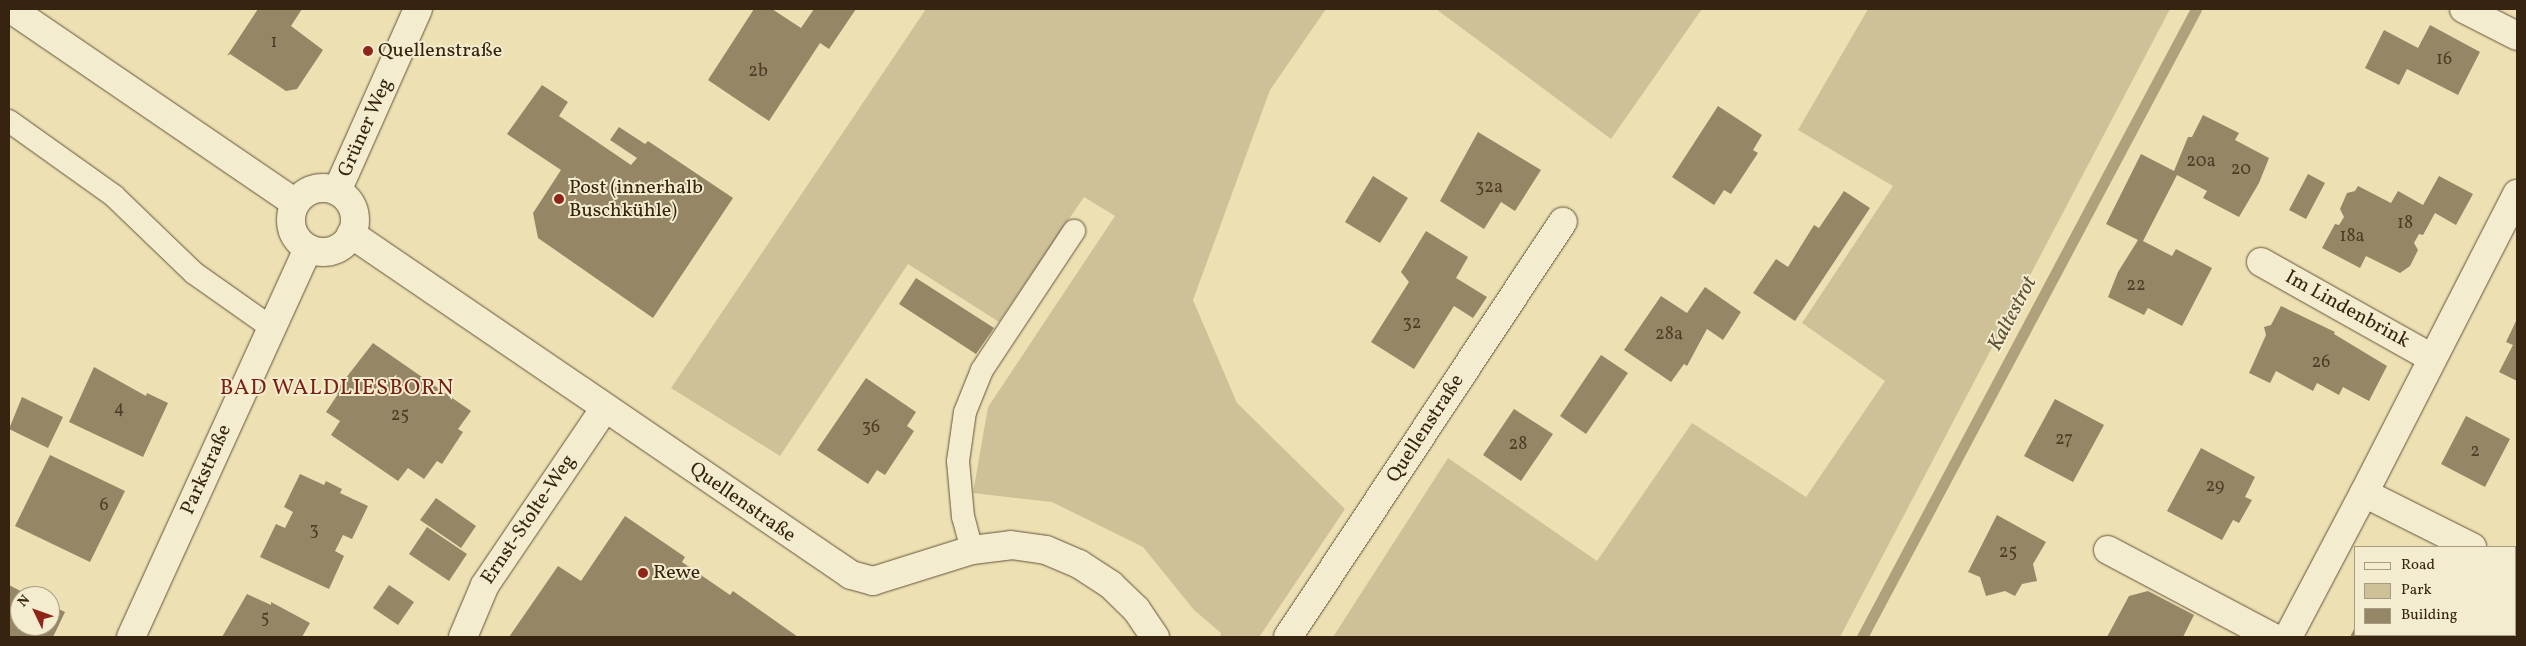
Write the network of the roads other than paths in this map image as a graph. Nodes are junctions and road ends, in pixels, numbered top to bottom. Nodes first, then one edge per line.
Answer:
1 (11, 9) edge
2 (418, 9) edge
3 (2464, 9) edge
4 (2517, 36) edge
5 (9, 121) edge
6 (338, 191) junction
7 (2517, 194) edge
8 (295, 203) junction
9 (1563, 222) dead end
10 (1074, 231) dead end
11 (351, 234) junction
12 (308, 248) junction
13 (2261, 262) dead end
14 (272, 328) junction
15 (2432, 358) junction
16 (605, 408) junction
17 (2364, 493) junction
18 (2470, 546) edge
19 (972, 550) junction
20 (2108, 550) dead end
21 (131, 637) edge
22 (463, 637) edge
23 (1155, 637) edge
24 (1288, 637) edge
25 (2272, 637) edge
26 (2288, 637) edge

1 - 8 street
2 - 6 street, Grüner Weg
3 - 4 street
5 - 14 lane
6 - 8 street
6 - 11 street
7 - 15 street, Im Lindenbrink
8 - 12 street
9 - 24 street, Quellenstraße
10 - 19 lane
11 - 12 street
11 - 16 street, Quellenstraße
12 - 14 street, Parkstraße
13 - 15 street, Im Lindenbrink
14 - 21 street, Parkstraße
15 - 17 street, Im Lindenbrink
16 - 19 street, Quellenstraße
16 - 22 street, Ernst-Stolte-Weg
17 - 18 street
17 - 26 street, Im Lindenbrink
19 - 23 street, Quellenstraße
20 - 25 street

